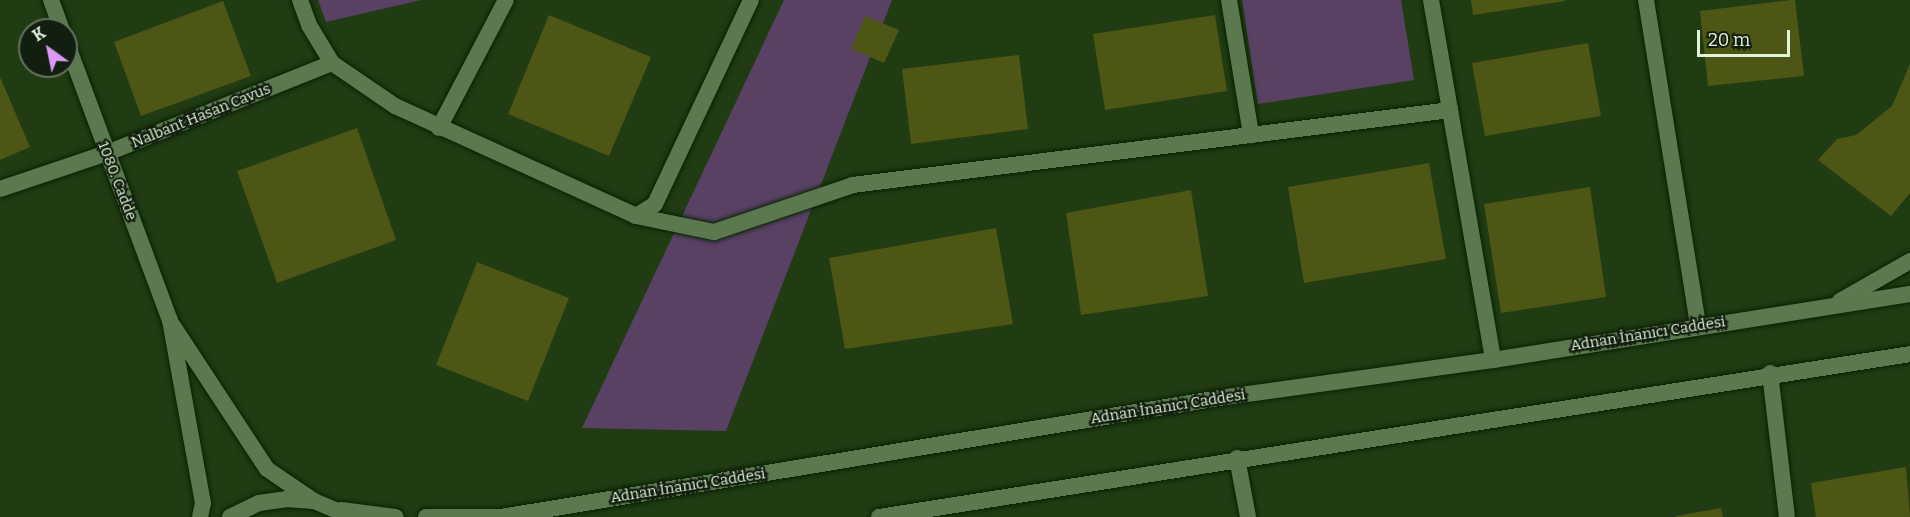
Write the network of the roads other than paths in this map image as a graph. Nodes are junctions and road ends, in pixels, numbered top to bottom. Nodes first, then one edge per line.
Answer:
1 (51, 0) edge
2 (300, 0) edge
3 (507, 0) edge
4 (751, 0) edge
5 (1229, 0) edge
6 (1431, 0) edge
7 (1646, 0) edge
8 (58, 18) edge
9 (332, 63) junction
10 (78, 74) edge
11 (1450, 110) junction
12 (439, 128) junction
13 (1251, 135) junction
14 (107, 153) junction
15 (0, 189) edge
16 (636, 216) junction
17 (1910, 261) edge
18 (1910, 294) edge
19 (1832, 306) junction
20 (170, 320) junction
21 (1698, 325) junction
22 (1910, 354) edge
23 (1492, 360) junction
24 (1864, 360) junction
25 (1910, 364) edge
26 (1770, 373) junction
27 (1237, 458) junction
28 (314, 501) junction
29 (346, 513) edge
30 (200, 517) edge
31 (230, 517) edge
32 (396, 517) edge
33 (426, 517) edge
34 (879, 517) edge
35 (1248, 517) edge
36 (1787, 517) edge

1 - 8 street
2 - 9 street
3 - 12 street
4 - 16 street
5 - 13 street
6 - 11 street
7 - 21 street
9 - 12 street
9 - 14 street, Nalbant Hasan Cavus
10 - 14 street, 1080. Cadde
11 - 13 street
11 - 23 street
12 - 16 street
13 - 16 street
14 - 15 street, Nalbant Hasan Cavus
14 - 20 street, 1080. Cadde
17 - 19 street
18 - 19 street, Adnan İnanıcı Caddesi
19 - 21 street, Adnan İnanıcı Caddesi
20 - 28 street, 1080. Cadde
20 - 30 street, 1080. Cadde
21 - 23 street, Adnan İnanıcı Caddesi
22 - 24 street
23 - 33 street, Adnan İnanıcı Caddesi
24 - 25 street
24 - 26 street
26 - 27 street
26 - 36 street
27 - 34 street
27 - 35 street
28 - 29 street
28 - 31 street
29 - 32 street

